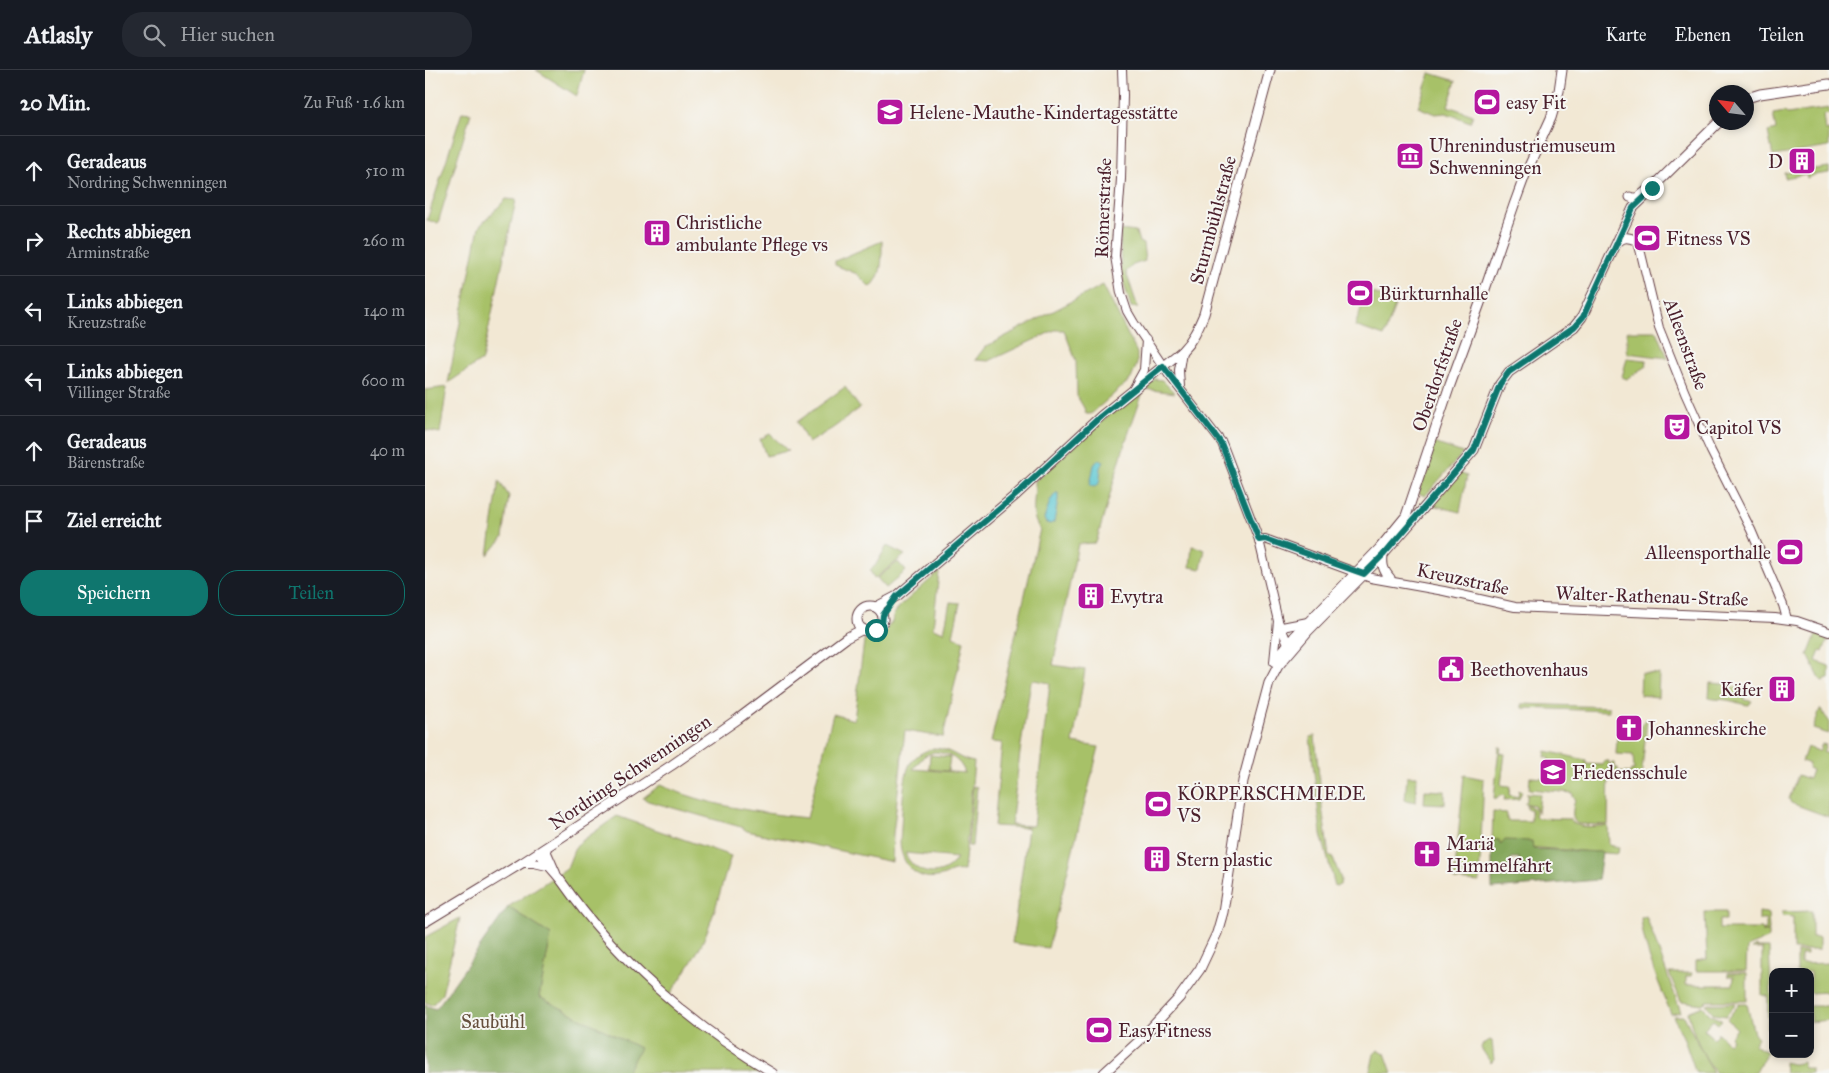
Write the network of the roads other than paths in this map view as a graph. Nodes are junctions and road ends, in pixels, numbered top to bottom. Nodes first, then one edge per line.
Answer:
1 (1122, 70) edge
2 (1270, 70) edge
3 (1562, 70) edge
4 (1829, 84) edge
5 (1754, 96) edge
6 (1711, 130) edge
7 (1652, 188) junction
8 (1633, 208) junction
9 (1638, 241) joint
10 (1618, 242) junction
11 (1146, 340) junction
12 (1183, 351) junction
13 (1163, 366) junction
14 (1180, 387) junction
15 (1133, 390) junction
16 (1414, 493) junction
17 (1428, 504) junction
18 (1259, 540) junction
19 (1383, 555) junction
20 (1360, 573) junction
21 (1389, 578) junction
22 (1404, 583) junction
23 (897, 596) junction
24 (876, 607) junction
25 (1515, 607) joint
26 (883, 615) junction
27 (1787, 619) junction
28 (858, 621) junction
29 (1309, 622) junction
30 (1279, 626) junction
31 (863, 630) junction
32 (1829, 632) edge
33 (846, 638) junction
34 (1288, 649) junction
35 (1274, 662) junction
36 (1269, 683) junction
37 (542, 850) junction
38 (521, 863) junction
39 (547, 866) junction
40 (557, 875) junction
41 (425, 922) edge
42 (773, 1073) edge
43 (1105, 1073) edge

1 - 11 street, Römerstraße
2 - 12 main road, Sturmbühlstraße
3 - 16 main road, Oberdorfstraße
4 - 5 main road
6 - 7 main road
7 - 8 main road
7 - 8 main road
8 - 10 main road
9 - 10 main road
9 - 27 street, Alleenstraße
10 - 17 main road
11 - 13 street, Römerstraße
11 - 15 street
12 - 13 main road, Sturmbühlstraße
12 - 14 street
13 - 14 street, Römerstraße
13 - 15 main road
14 - 18 street, Römerstraße
15 - 23 main road
16 - 17 main road
16 - 20 main road, Oberdorfstraße
17 - 19 main road
18 - 20 street, Kreuzstraße
18 - 30 street, Römerstraße
19 - 20 main road
19 - 21 main road
20 - 21 street, Kreuzstraße
20 - 22 street, Kreuzstraße
20 - 29 main road
20 - 34 main road
21 - 22 street, Kreuzstraße
22 - 25 street, Kreuzstraße
23 - 24 main road
23 - 26 main road
24 - 26 main road
24 - 28 main road
25 - 27 street, Walter-Rathenau-Straße
26 - 31 main road
27 - 32 street, Walter-Rathenau-Straße
28 - 31 main road
28 - 33 main road, Nordring Schwenningen
29 - 30 street
29 - 34 main road
30 - 34 street
30 - 35 street
31 - 33 main road, Nordring Schwenningen
33 - 37 main road, Nordring Schwenningen
34 - 35 main road
34 - 36 main road
35 - 36 main road
36 - 43 main road
37 - 38 main road, Nordring Schwenningen
37 - 39 street
37 - 40 street
38 - 39 street
38 - 41 main road, Nordring Schwenningen
39 - 40 street
40 - 42 street

